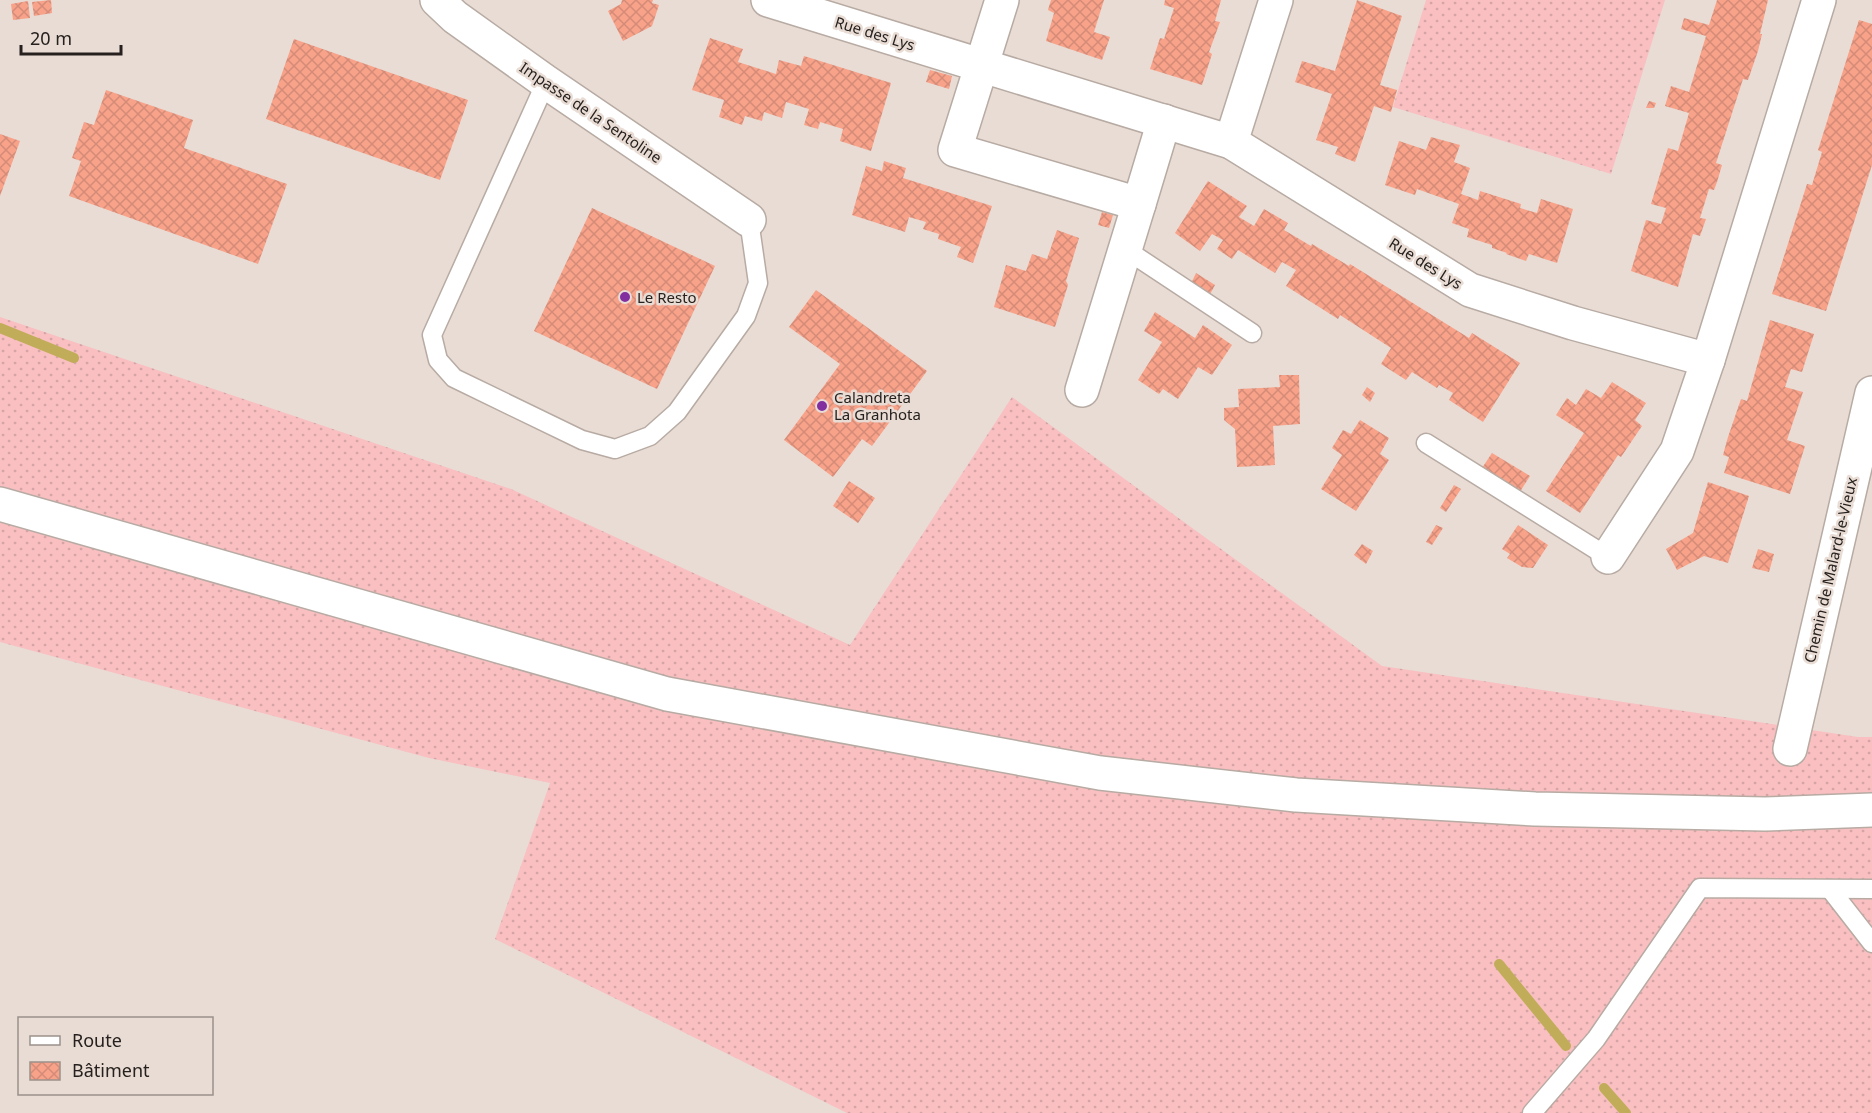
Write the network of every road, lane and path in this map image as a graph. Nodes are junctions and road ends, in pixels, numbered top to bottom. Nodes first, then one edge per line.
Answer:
1 (437, 0) edge
2 (768, 0) edge
3 (1002, 0) edge
4 (1276, 0) edge
5 (1819, 0) edge
6 (982, 66) junction
7 (546, 82) junction
8 (1164, 121) junction
9 (1231, 142) junction
10 (1139, 204) junction
11 (749, 220) joint
12 (1125, 249) junction
13 (1252, 333) dead end
14 (1708, 360) junction
15 (1082, 390) dead end
16 (1872, 393) edge
17 (1426, 443) dead end
18 (0, 504) edge
19 (1608, 557) joint
20 (1790, 748) dead end
21 (1872, 810) edge
22 (1872, 888) edge
23 (1830, 889) junction
24 (1872, 944) edge
25 (1532, 1113) edge

1 - 7 street, Impasse de la Sentoline
2 - 6 street, Rue des Lys
3 - 6 street
4 - 9 street
5 - 14 street
6 - 8 street, Rue des Lys
6 - 10 street
7 - 11 street, Impasse de la Sentoline
7 - 11 lane
8 - 9 street, Rue des Lys
8 - 10 street
9 - 14 street, Rue des Lys
10 - 12 street
12 - 13 lane
12 - 15 street
14 - 19 street
16 - 20 street, Chemin de Malard-le-Vieux
17 - 19 lane
18 - 21 street
22 - 23 lane
23 - 24 lane
23 - 25 lane

